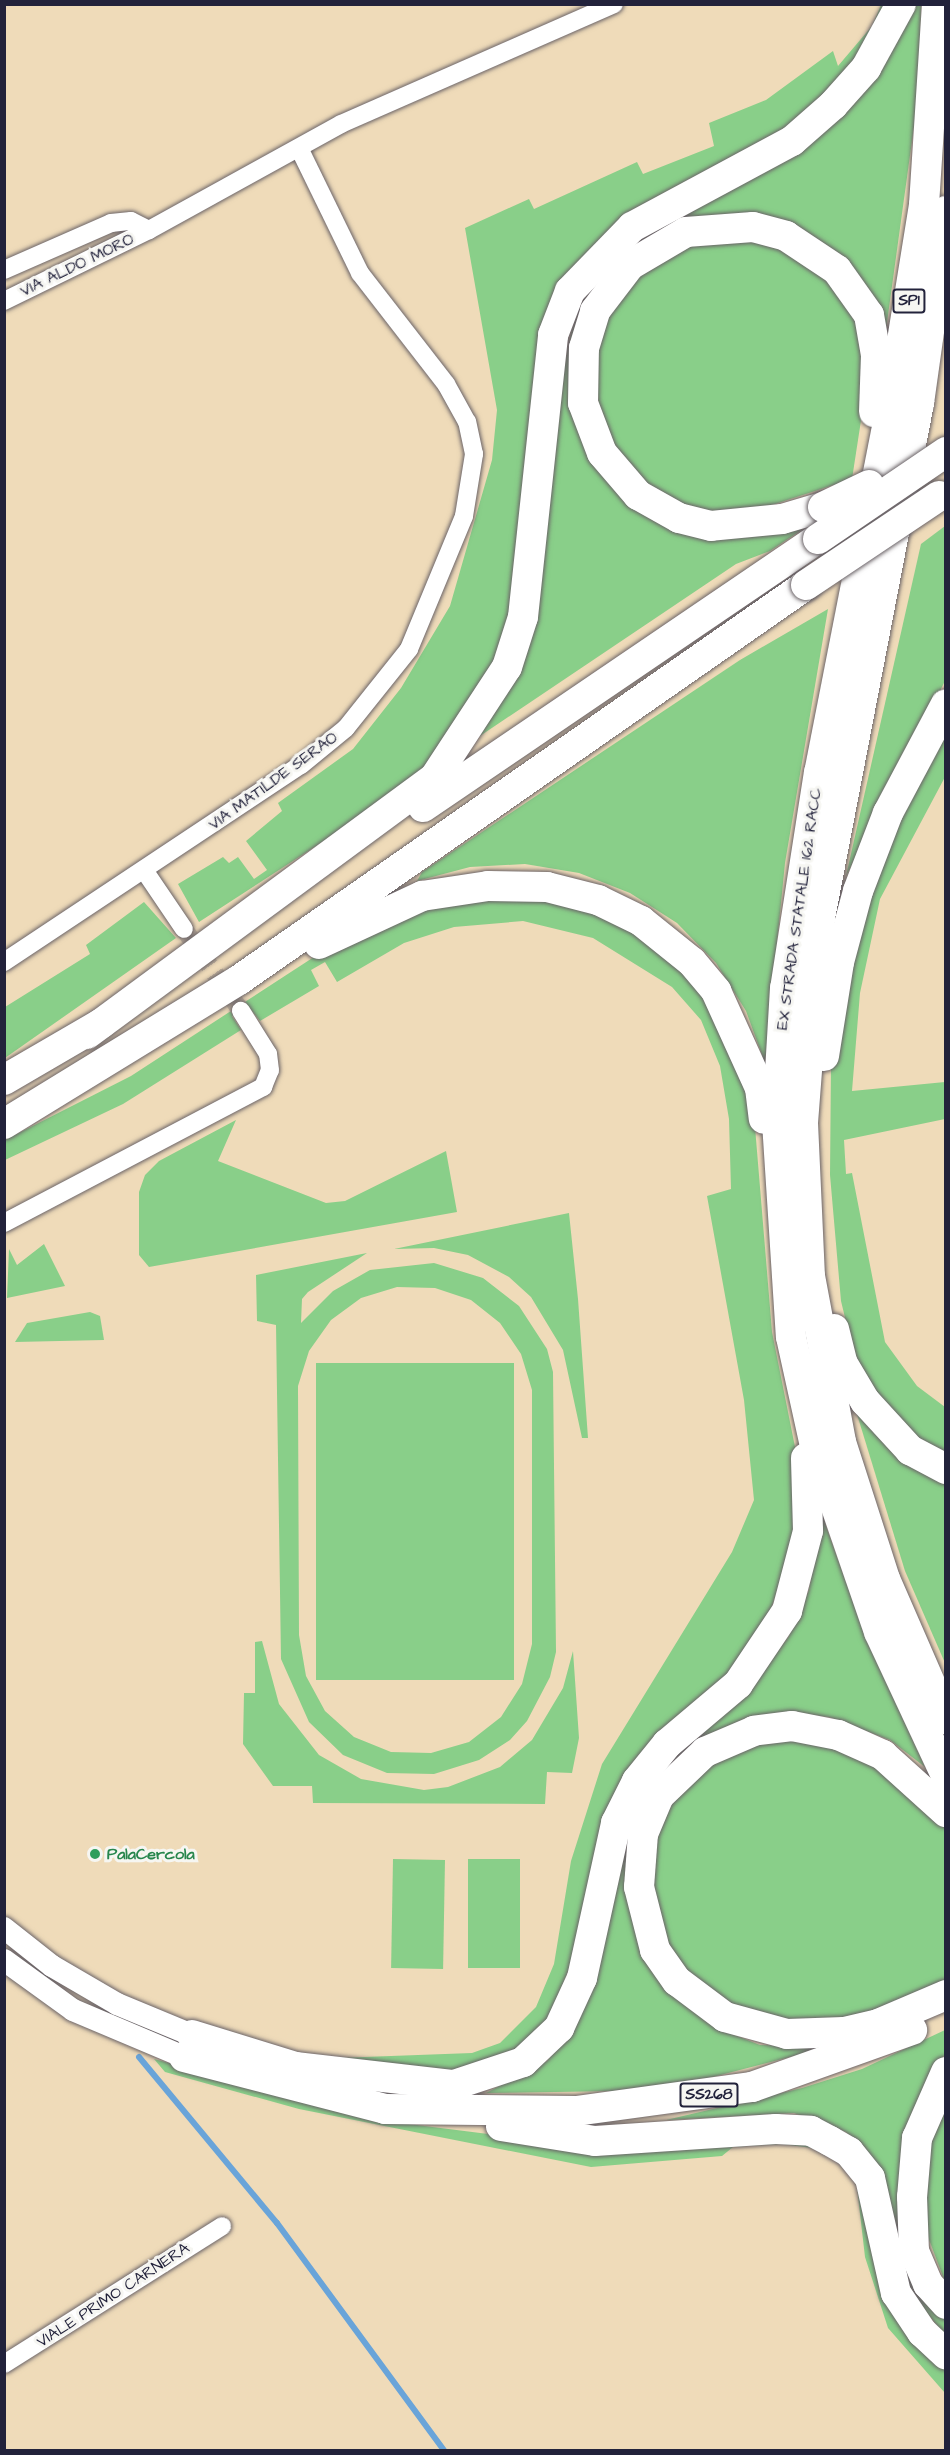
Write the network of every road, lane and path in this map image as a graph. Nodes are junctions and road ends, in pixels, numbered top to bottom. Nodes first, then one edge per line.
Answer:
1 (614, 4) edge
2 (901, 4) edge
3 (937, 4) edge
4 (299, 148) junction
5 (945, 211) edge
6 (149, 230) junction
7 (4, 270) edge
8 (4, 301) edge
9 (945, 328) edge
10 (919, 403) junction
11 (945, 438) edge
12 (945, 452) edge
13 (942, 494) edge
14 (851, 592) junction
15 (945, 704) edge
16 (144, 870) junction
17 (184, 928) tunnel mouth
18 (4, 962) edge
19 (239, 980) junction
20 (241, 1011) tunnel mouth
21 (87, 1034) junction
22 (4, 1080) edge
23 (4, 1124) edge
24 (803, 1124) junction
25 (803, 1191) junction
26 (4, 1223) edge
27 (783, 1263) junction
28 (791, 1337) junction
29 (945, 1469) edge
30 (945, 1719) edge
31 (945, 1776) edge
32 (945, 1812) edge
33 (4, 1928) edge
34 (4, 1960) edge
35 (945, 1995) edge
36 (945, 2014) edge
37 (188, 2046) junction
38 (295, 2067) junction
39 (945, 2072) edge
40 (386, 2109) junction
41 (460, 2110) junction
42 (222, 2226) dead end
43 (945, 2304) edge
44 (945, 2354) edge
45 (4, 2364) edge

1 - 4 street, VIA ALDO MORO
2 - 21 highway
3 - 14 highway, SP1
4 - 6 street, VIA ALDO MORO
4 - 16 street, VIA MATILDE SERAO
5 - 10 highway, SP1
6 - 7 street
6 - 8 street, VIA ALDO MORO
9 - 10 highway
10 - 24 highway, EX STRADA STATALE 162 RACC / SP1
11 - 14 highway, bridge
12 - 21 highway, bridge
13 - 19 highway, bridge
14 - 27 highway, EX STRADA STATALE 162 RACC
15 - 24 highway
16 - 17 street
16 - 18 street, VIA MATILDE SERAO
19 - 23 highway
19 - 27 highway
20 - 26 street
21 - 22 highway
24 - 25 highway, EX STRADA STATALE 162 RACC
25 - 29 highway
25 - 30 highway, EX STRADA STATALE 162 RACC
27 - 28 highway, EX STRADA STATALE 162 RACC
28 - 31 highway, EX STRADA STATALE 162 RACC
28 - 38 highway
32 - 35 highway
33 - 37 street
34 - 37 street
36 - 41 highway, SS268
37 - 38 highway, SS268
37 - 40 highway, SS268
38 - 41 highway, SS268
39 - 43 highway
40 - 41 highway, SS268
40 - 44 highway
42 - 45 street, VIALE PRIMO CARNERA

